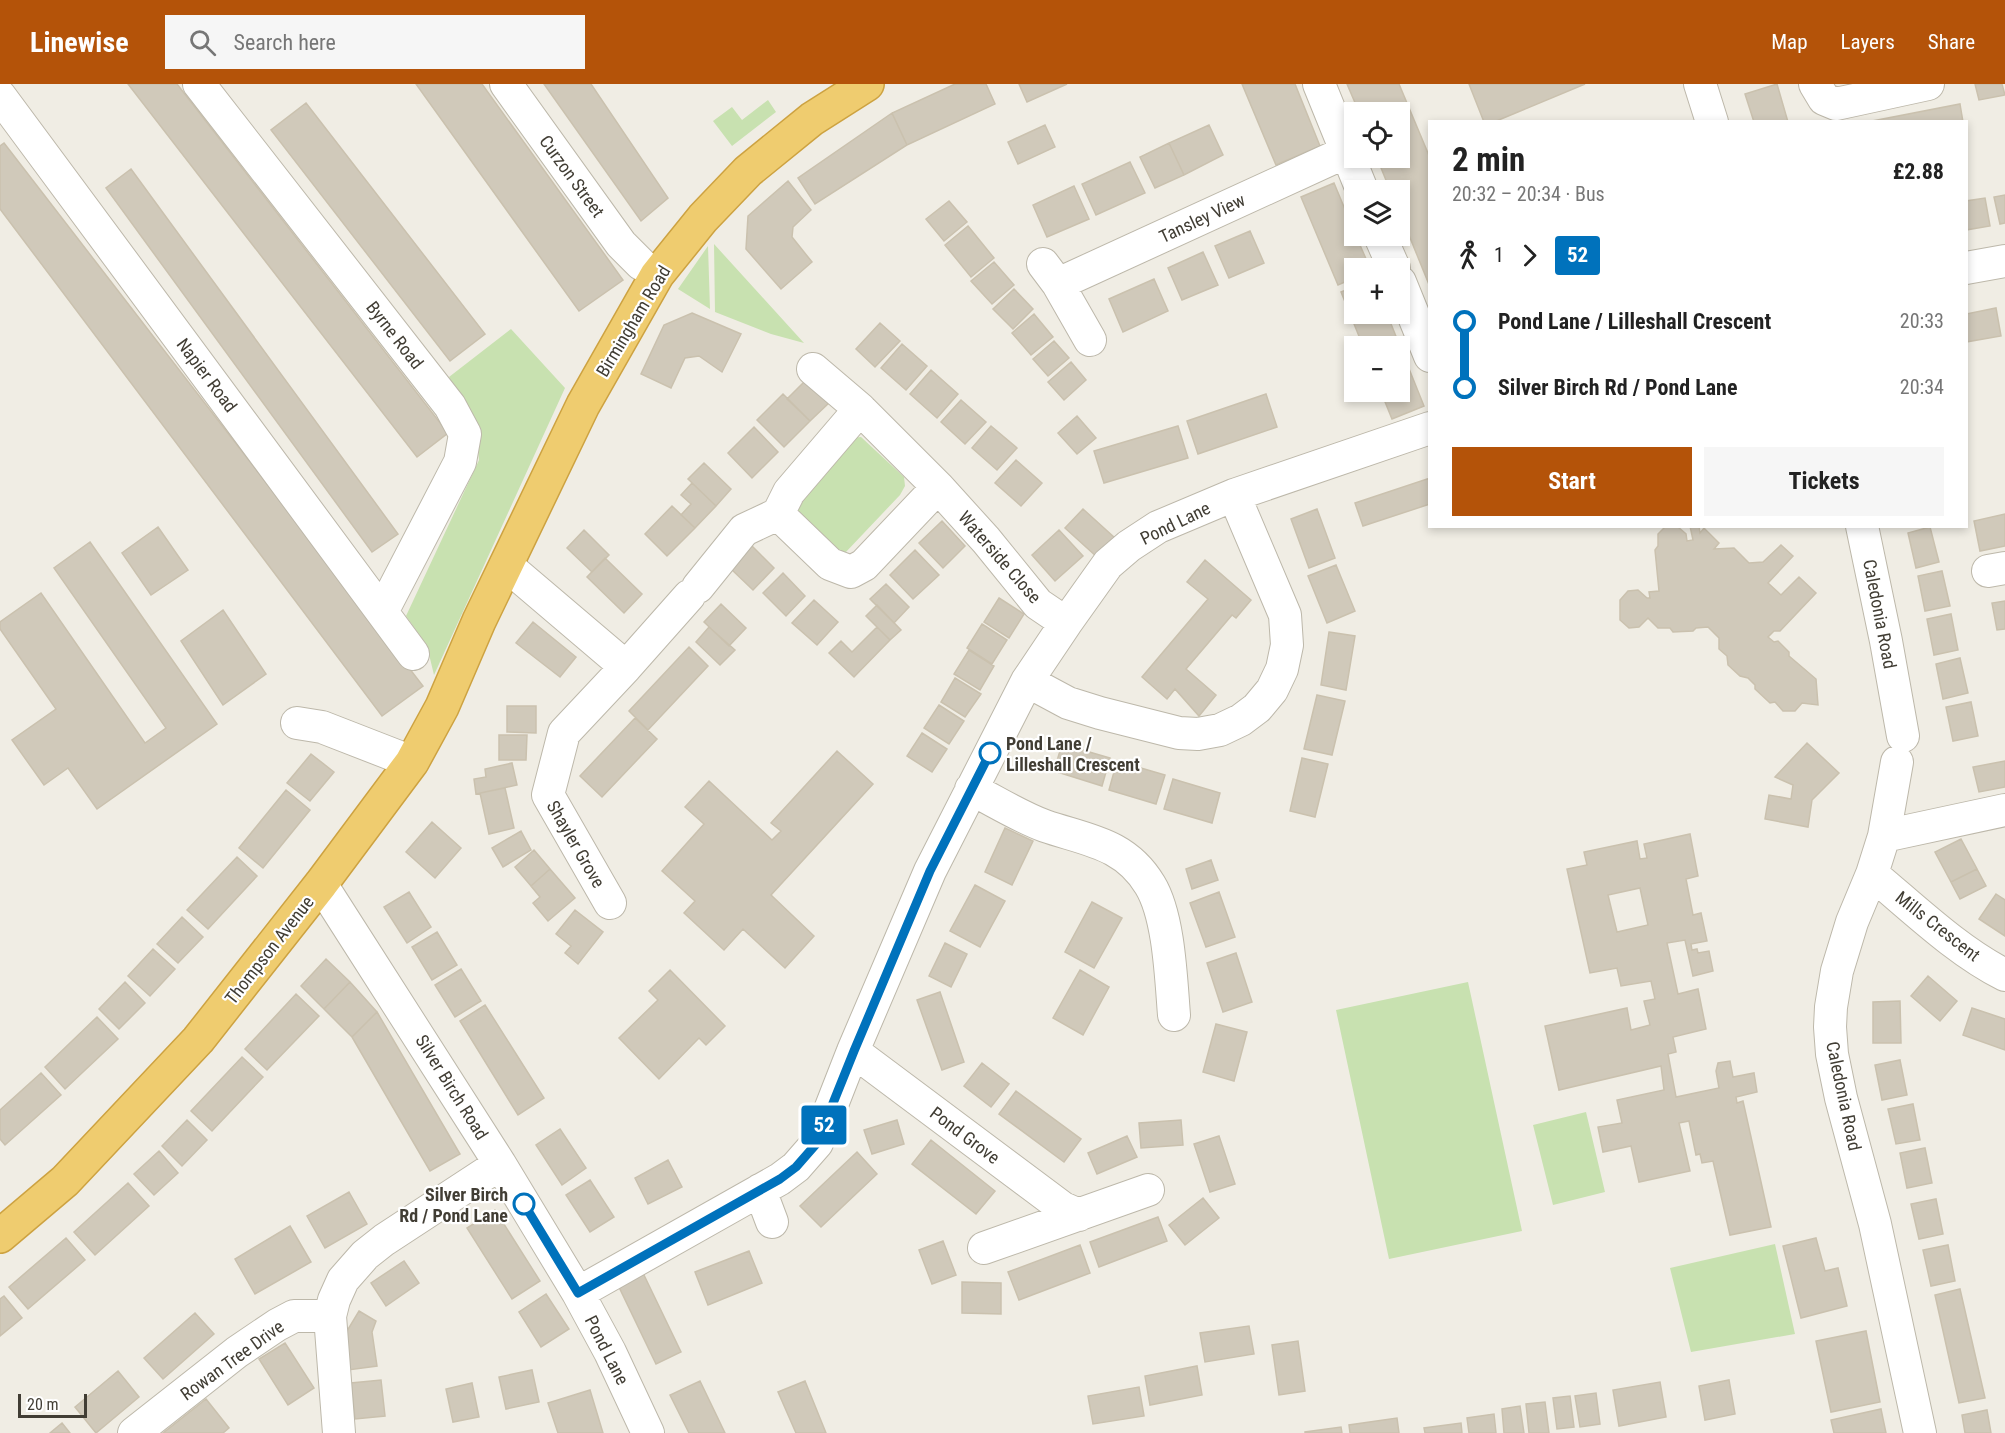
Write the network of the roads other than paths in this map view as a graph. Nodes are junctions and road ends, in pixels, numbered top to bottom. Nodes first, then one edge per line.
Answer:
1 (199, 84) edge
2 (506, 84) edge
3 (867, 84) edge
4 (1319, 84) edge
5 (1815, 84) edge
6 (1928, 84) edge
7 (1709, 86) edge
8 (0, 96) edge
9 (1712, 120) edge
10 (1344, 147) edge
11 (1344, 153) edge
12 (2005, 261) edge
13 (641, 264) dead end
14 (1968, 268) edge
15 (1410, 307) edge
16 (1090, 340) dead end
17 (1428, 351) edge
18 (813, 369) dead end
19 (860, 409) junction
20 (1428, 429) edge
21 (938, 487) junction
22 (1234, 495) junction
23 (777, 514) junction
24 (1862, 528) edge
25 (506, 565) junction
26 (382, 612) junction
27 (479, 621) joint
28 (1066, 623) junction
29 (413, 654) dead end
30 (626, 667) junction
31 (1027, 681) junction
32 (297, 723) dead end
33 (412, 762) junction
34 (971, 789) junction
35 (2005, 810) edge
36 (1884, 836) junction
37 (1872, 874) junction
38 (321, 884) junction
39 (610, 903) dead end
40 (2005, 975) edge
41 (1174, 1015) dead end
42 (854, 1051) junction
43 (500, 1164) junction
44 (760, 1190) junction
45 (1148, 1191) dead end
46 (1079, 1215) junction
47 (772, 1222) dead end
48 (0, 1236) edge
49 (984, 1248) dead end
50 (578, 1293) junction
51 (330, 1316) junction
52 (135, 1433) edge
53 (339, 1433) edge
54 (648, 1433) edge
55 (1920, 1433) edge

1 - 26 street, Byrne Road
2 - 13 street, Curzon Street
3 - 25 highway, Birmingham Road
4 - 10 street
5 - 6 street
7 - 9 street
8 - 26 street, Napier Road
11 - 16 street, Tansley View
12 - 14 street
15 - 17 street
18 - 19 street, Waterside Close
19 - 21 street, Waterside Close
19 - 23 street
20 - 22 street, Pond Lane
21 - 23 street
21 - 28 street, Waterside Close
22 - 28 street, Pond Lane
22 - 31 street
23 - 30 street, Shayler Grove
24 - 36 street, Caledonia Road
25 - 27 highway, Birmingham Road
25 - 30 street
26 - 29 street, Napier Road
27 - 33 highway, Thompson Avenue
28 - 31 street, Pond Lane
30 - 39 street, Shayler Grove
31 - 34 street, Pond Lane
32 - 33 street
33 - 38 highway, Thompson Avenue
34 - 41 street
34 - 42 street, Pond Lane
35 - 36 street
36 - 37 street, Caledonia Road
37 - 40 street, Mills Crescent
37 - 55 street, Caledonia Road
38 - 43 street, Silver Birch Road
38 - 48 highway, Thompson Avenue
42 - 44 street, Pond Lane
42 - 46 street, Pond Grove
43 - 50 street, Silver Birch Road
43 - 51 street
44 - 47 street
44 - 50 street, Pond Lane
45 - 46 street
46 - 49 street
50 - 54 street, Pond Lane
51 - 52 street, Rowan Tree Drive
51 - 53 street

